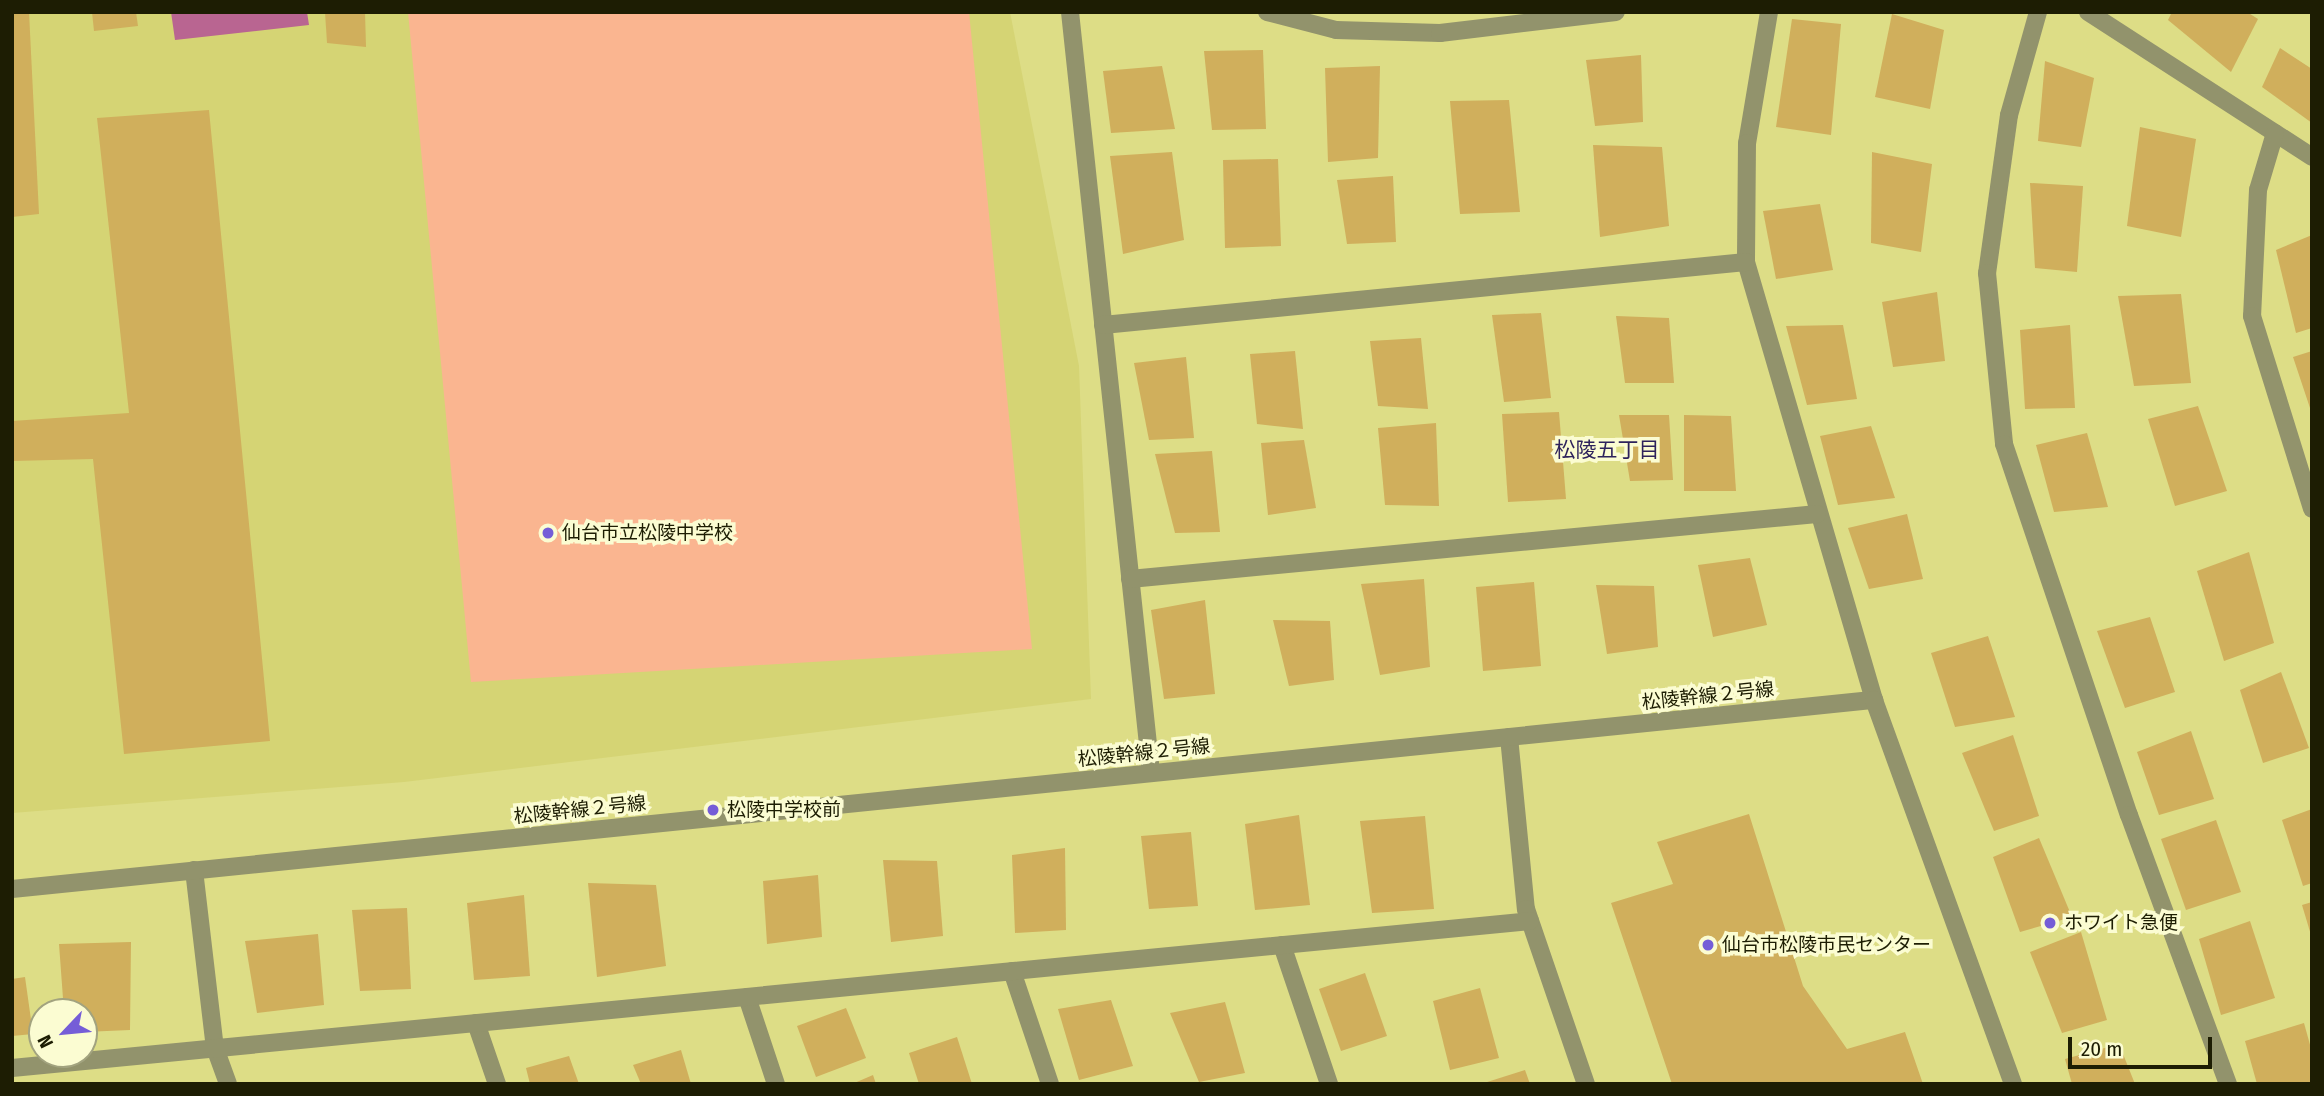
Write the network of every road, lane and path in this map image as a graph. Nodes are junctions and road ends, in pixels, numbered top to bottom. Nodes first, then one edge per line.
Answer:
1 (1070, 12) edge
2 (1267, 12) edge
3 (1616, 12) edge
4 (1769, 12) edge
5 (2038, 12) edge
6 (2088, 12) edge
7 (2274, 133) junction
8 (2312, 157) edge
9 (1745, 262) junction
10 (1103, 325) junction
11 (2312, 509) edge
12 (1817, 514) junction
13 (1130, 579) junction
14 (1874, 700) junction
15 (1509, 737) junction
16 (1151, 773) junction
17 (194, 870) junction
18 (12, 888) edge
19 (1530, 921) junction
20 (1282, 945) junction
21 (1012, 971) junction
22 (747, 997) junction
23 (476, 1023) junction
24 (215, 1048) junction
25 (12, 1068) edge
26 (228, 1084) edge
27 (497, 1084) edge
28 (776, 1084) edge
29 (1050, 1084) edge
30 (1329, 1084) edge
31 (1586, 1084) edge
32 (2013, 1084) edge
33 (2228, 1084) edge

1 - 10 street
2 - 3 street
4 - 9 street
5 - 33 street
6 - 7 street
7 - 8 street
7 - 11 street
9 - 10 street
9 - 12 street
10 - 13 street
12 - 13 street
12 - 14 street
13 - 16 street
14 - 15 street, 松陵幹線２号線
14 - 32 street
15 - 16 street, 松陵幹線２号線
15 - 19 street
16 - 17 street, 松陵幹線２号線
17 - 18 street, 松陵幹線２号線
17 - 24 street
19 - 20 street
19 - 31 street
20 - 21 street
20 - 30 street
21 - 22 street
21 - 29 street
22 - 23 street
22 - 28 street
23 - 24 street
23 - 27 street
24 - 25 street
24 - 26 street

